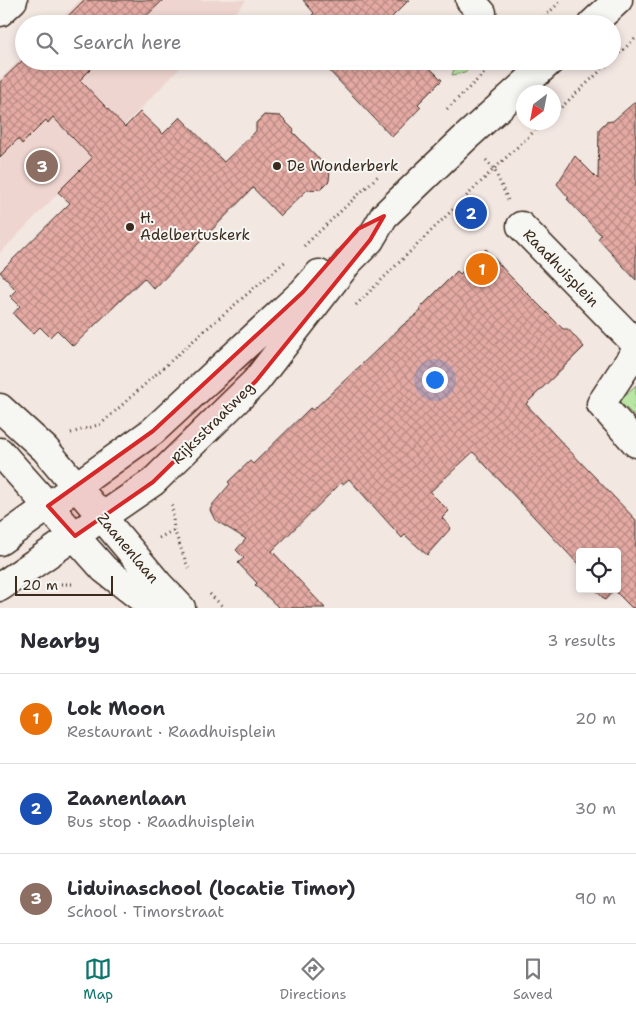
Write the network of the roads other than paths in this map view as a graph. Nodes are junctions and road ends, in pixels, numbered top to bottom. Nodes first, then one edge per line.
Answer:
1 (13, 0) edge
2 (618, 0) edge
3 (0, 12) edge
4 (602, 15) edge
5 (540, 70) edge
6 (384, 216) junction
7 (520, 226) road end
8 (636, 344) edge
9 (636, 351) edge
10 (0, 408) edge
11 (636, 443) edge
12 (0, 452) edge
13 (76, 486) junction
14 (48, 506) junction
15 (102, 517) junction
16 (74, 536) junction
17 (0, 541) edge
18 (0, 587) edge
19 (154, 608) edge
20 (181, 608) edge

1 - 3 main road
2 - 4 main road
5 - 6 main road, Rijksstraatweg
6 - 13 main road, Rijksstraatweg
6 - 15 main road, Rijksstraatweg
7 - 8 main road, Raadhuisplein
9 - 11 main road
10 - 13 main road, Zaanenlaan
12 - 14 main road, Zaanenlaan
13 - 14 main road, Rijksstraatweg
13 - 15 main road, Zaanenlaan
14 - 16 main road, Zaanenlaan
14 - 17 main road, Rijksstraatweg
15 - 16 main road, Rijksstraatweg
15 - 20 main road, Zaanenlaan
16 - 18 main road, Rijksstraatweg
16 - 19 main road, Zaanenlaan

